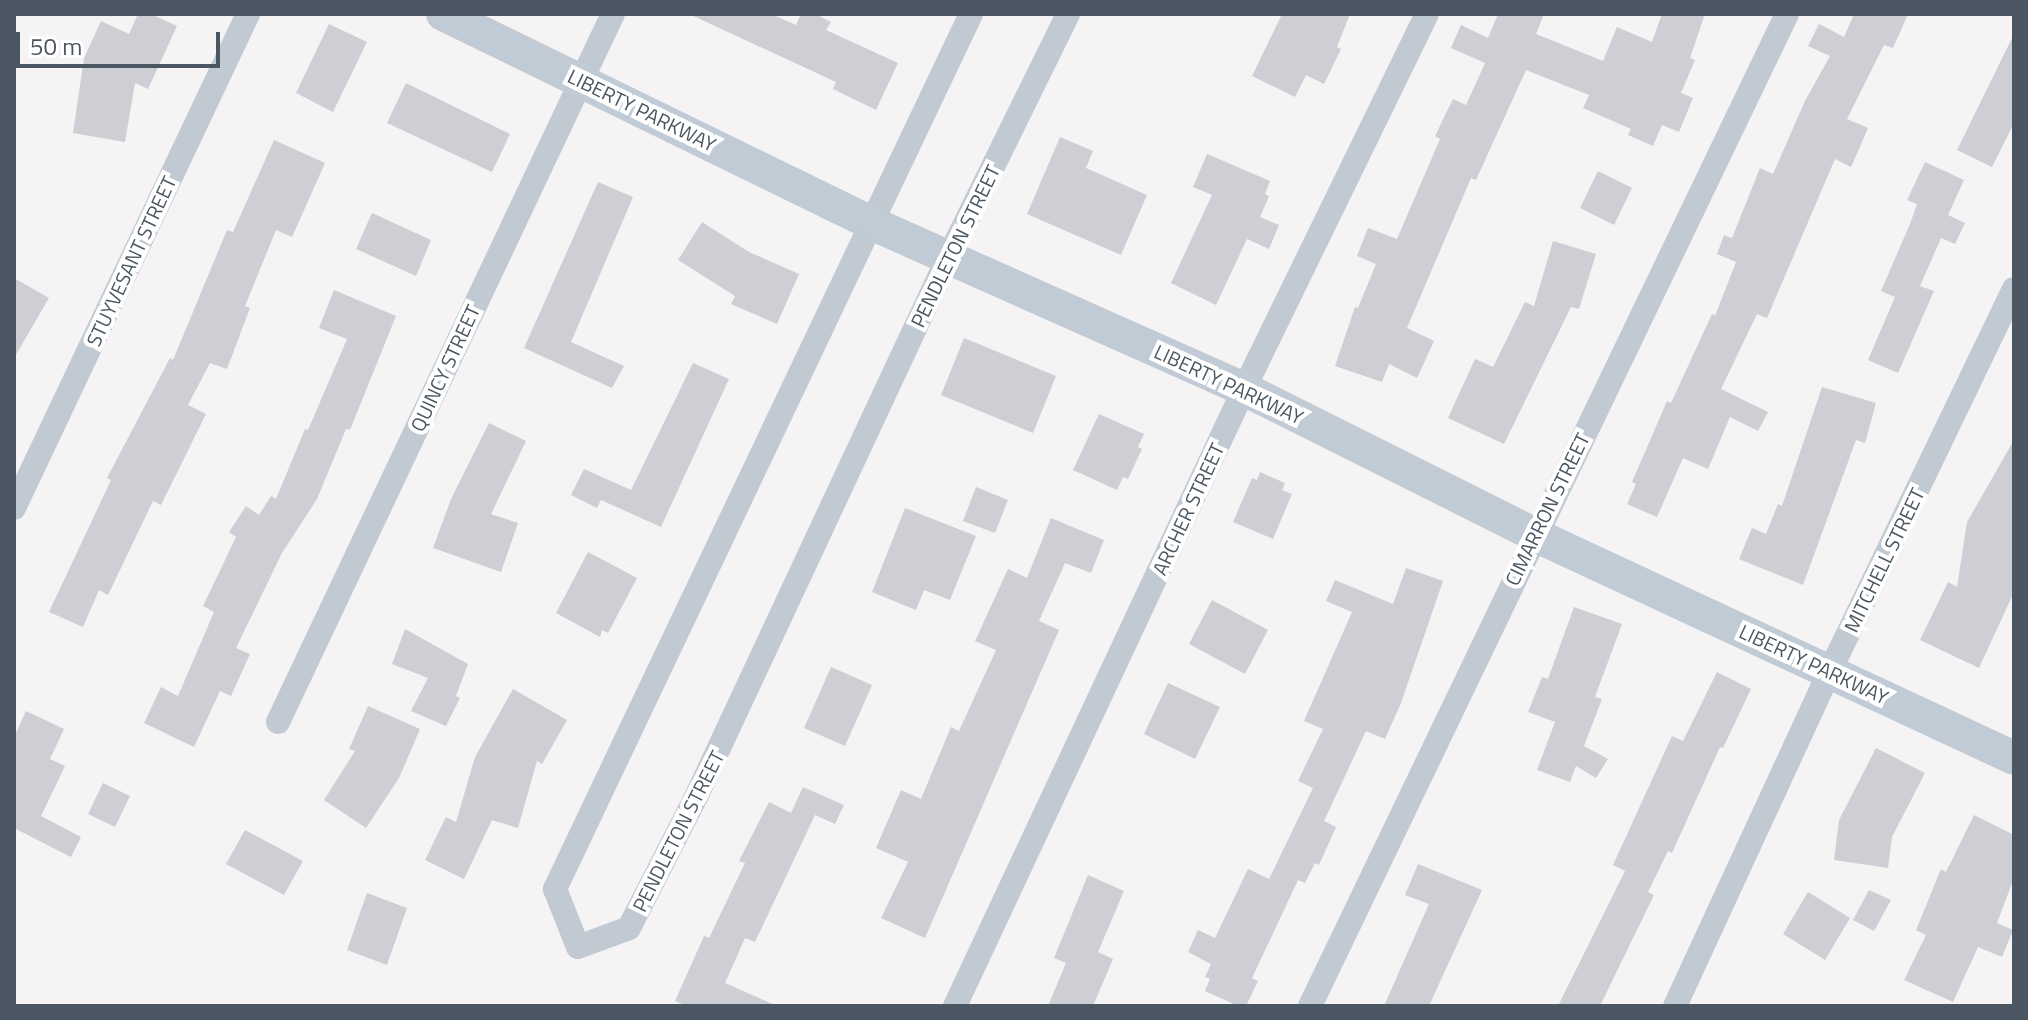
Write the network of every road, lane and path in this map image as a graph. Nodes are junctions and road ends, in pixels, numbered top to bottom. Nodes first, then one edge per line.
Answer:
1 (248, 14) edge
2 (443, 14) edge
3 (613, 14) edge
4 (971, 14) edge
5 (1068, 14) edge
6 (1427, 14) edge
7 (1787, 14) edge
8 (581, 80) junction
9 (871, 223) junction
10 (948, 258) junction
11 (2014, 289) edge
12 (1244, 389) junction
13 (14, 508) edge
14 (1535, 535) junction
15 (1830, 671) junction
16 (278, 722) dead end
17 (2014, 758) edge
18 (955, 1006) edge
19 (1310, 1006) edge
20 (1675, 1006) edge

1 - 13 street, STUYVESANT STREET
2 - 8 street, LIBERTY PARKWAY
3 - 8 street, QUINCY STREET
4 - 9 street, PENDLETON STREET
5 - 10 street, PENDLETON STREET
6 - 12 street, ARCHER STREET
7 - 14 street, CIMARRON STREET
8 - 9 street, LIBERTY PARKWAY
8 - 16 street, QUINCY STREET
9 - 10 street, LIBERTY PARKWAY
9 - 10 street, PENDLETON STREET
10 - 12 street, LIBERTY PARKWAY
11 - 15 street, MITCHELL STREET
12 - 14 street, LIBERTY PARKWAY
12 - 18 street, ARCHER STREET
14 - 15 street, LIBERTY PARKWAY
14 - 19 street, CIMARRON STREET
15 - 17 street, LIBERTY PARKWAY
15 - 20 street, MITCHELL STREET

